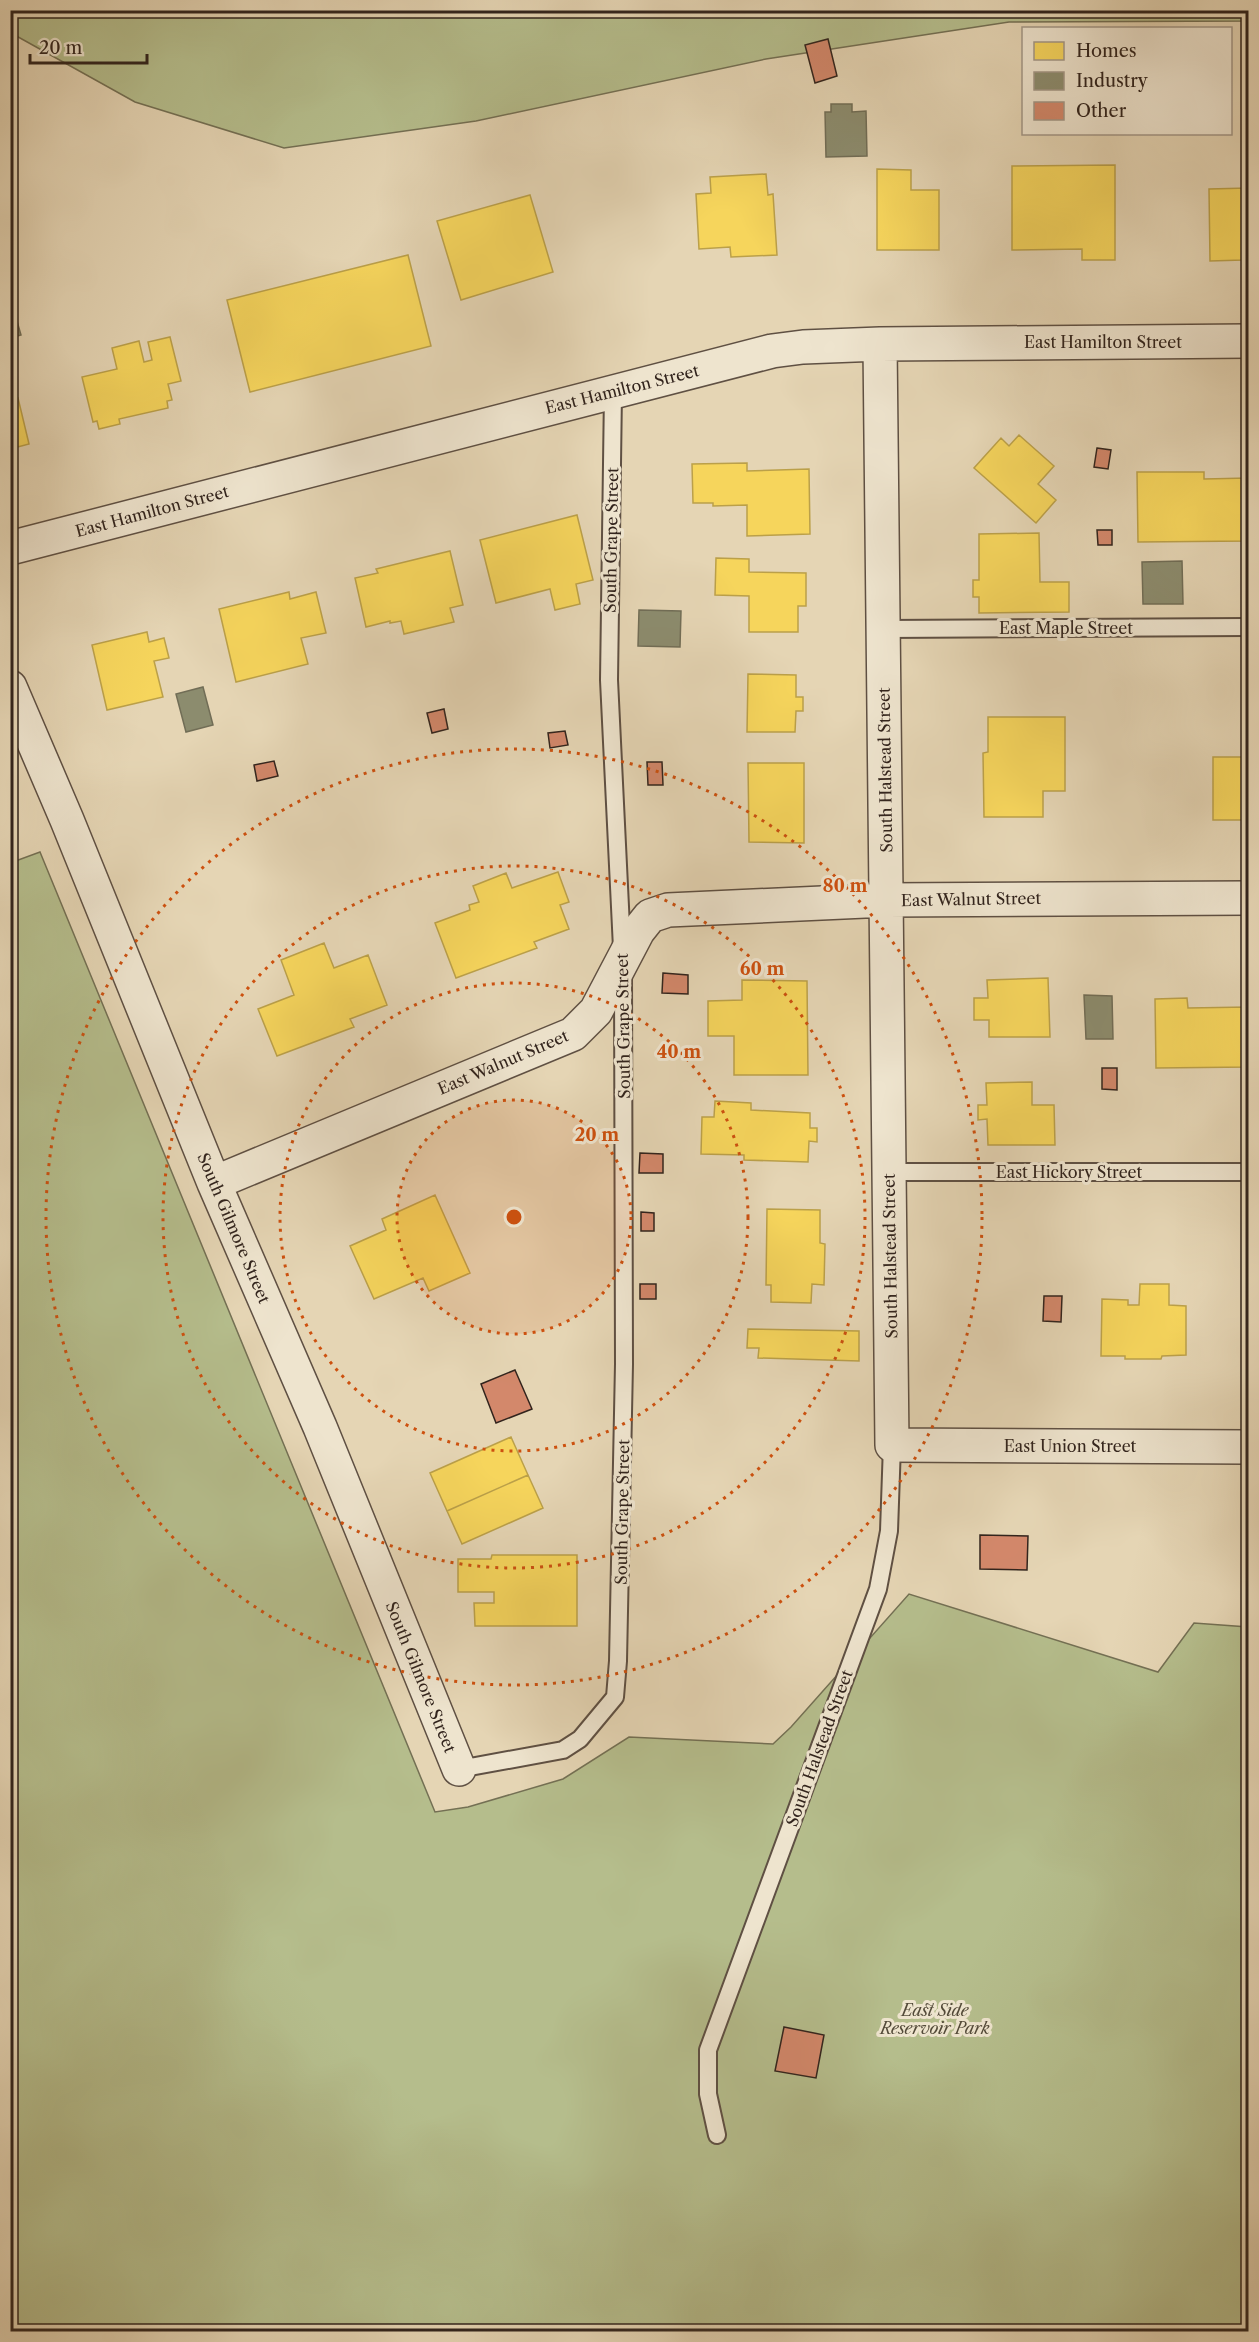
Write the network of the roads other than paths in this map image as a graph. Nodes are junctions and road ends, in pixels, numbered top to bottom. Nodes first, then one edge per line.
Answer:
1 (1248, 341) edge
2 (880, 344) junction
3 (613, 392) junction
4 (10, 548) edge
5 (1248, 627) edge
6 (884, 629) junction
7 (10, 687) edge
8 (1248, 898) edge
9 (887, 900) junction
10 (623, 959) junction
11 (889, 1172) junction
12 (1248, 1172) edge
13 (214, 1183) junction
14 (892, 1445) junction
15 (1248, 1447) edge
16 (459, 1769) joint
17 (717, 2135) dead end

1 - 2 street, East Hamilton Street
2 - 3 street, East Hamilton Street
2 - 6 street, South Halstead Street
3 - 4 street, East Hamilton Street
3 - 10 lane, South Grape Street
5 - 6 lane, East Maple Street
6 - 9 street, South Halstead Street
7 - 13 street, South Gilmore Street
8 - 9 street, East Walnut Street
9 - 10 street, East Walnut Street
9 - 11 street, South Halstead Street
10 - 13 street, East Walnut Street
10 - 16 lane, South Grape Street
11 - 12 lane, East Hickory Street
11 - 14 street, South Halstead Street
13 - 16 street, South Gilmore Street
14 - 15 street, East Union Street
14 - 17 lane, South Halstead Street

